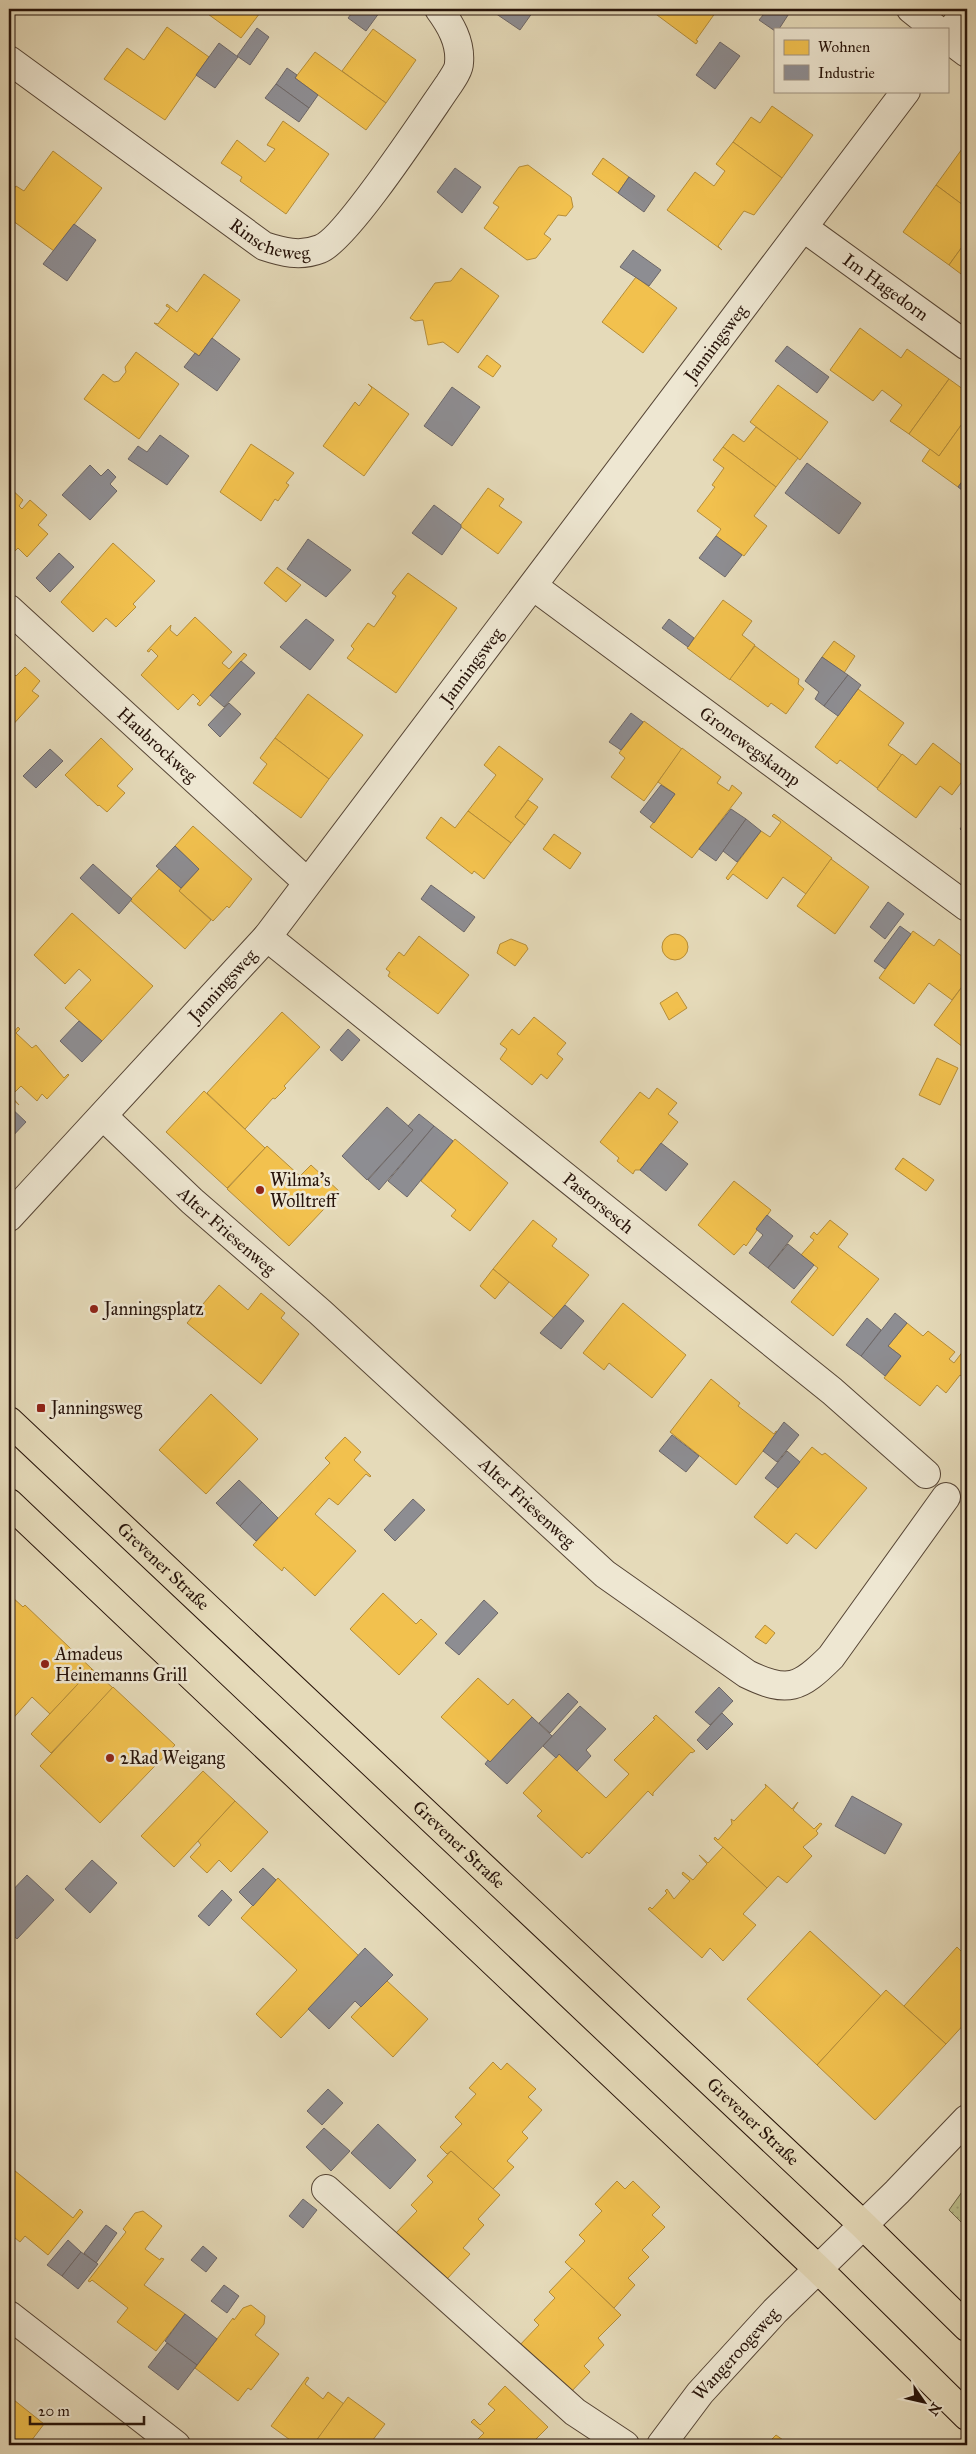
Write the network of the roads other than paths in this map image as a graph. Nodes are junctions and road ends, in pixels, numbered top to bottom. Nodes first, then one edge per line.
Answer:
1 (439, 9) edge
2 (911, 9) edge
3 (967, 9) edge
4 (935, 28) edge
5 (948, 36) edge
6 (948, 38) edge
7 (967, 53) edge
8 (9, 60) edge
9 (905, 92) edge
10 (804, 228) junction
11 (967, 346) edge
12 (533, 586) junction
13 (9, 608) edge
14 (307, 882) junction
15 (967, 907) edge
16 (267, 938) junction
17 (103, 1116) junction
18 (9, 1217) edge
19 (9, 1421) edge
20 (945, 1489) edge
21 (9, 1503) edge
22 (967, 2119) edge
23 (326, 2189) dead end
24 (862, 2225) junction
25 (818, 2269) junction
26 (9, 2315) edge
27 (967, 2327) edge
28 (967, 2416) edge
29 (176, 2445) edge
30 (625, 2445) edge
31 (661, 2445) edge

1 - 8 street, Rinscheweg
2 - 4 street
3 - 5 street
6 - 7 street
9 - 10 street, Janningsweg
10 - 11 street, Im Hagedorn
10 - 12 street, Janningsweg
12 - 14 street, Janningsweg
12 - 15 street, Gronewegskamp
13 - 14 street, Haubrockweg
14 - 16 street, Janningsweg
16 - 17 street, Janningsweg
16 - 20 street, Pastorsesch
17 - 18 street, Janningsweg
17 - 20 street, Alter Friesenweg
19 - 24 main road, Grevener Straße
21 - 25 main road
22 - 24 street
23 - 30 street
24 - 25 street
24 - 27 main road, Grevener Straße
25 - 28 main road
25 - 31 street, Wangeroogeweg
26 - 29 street

